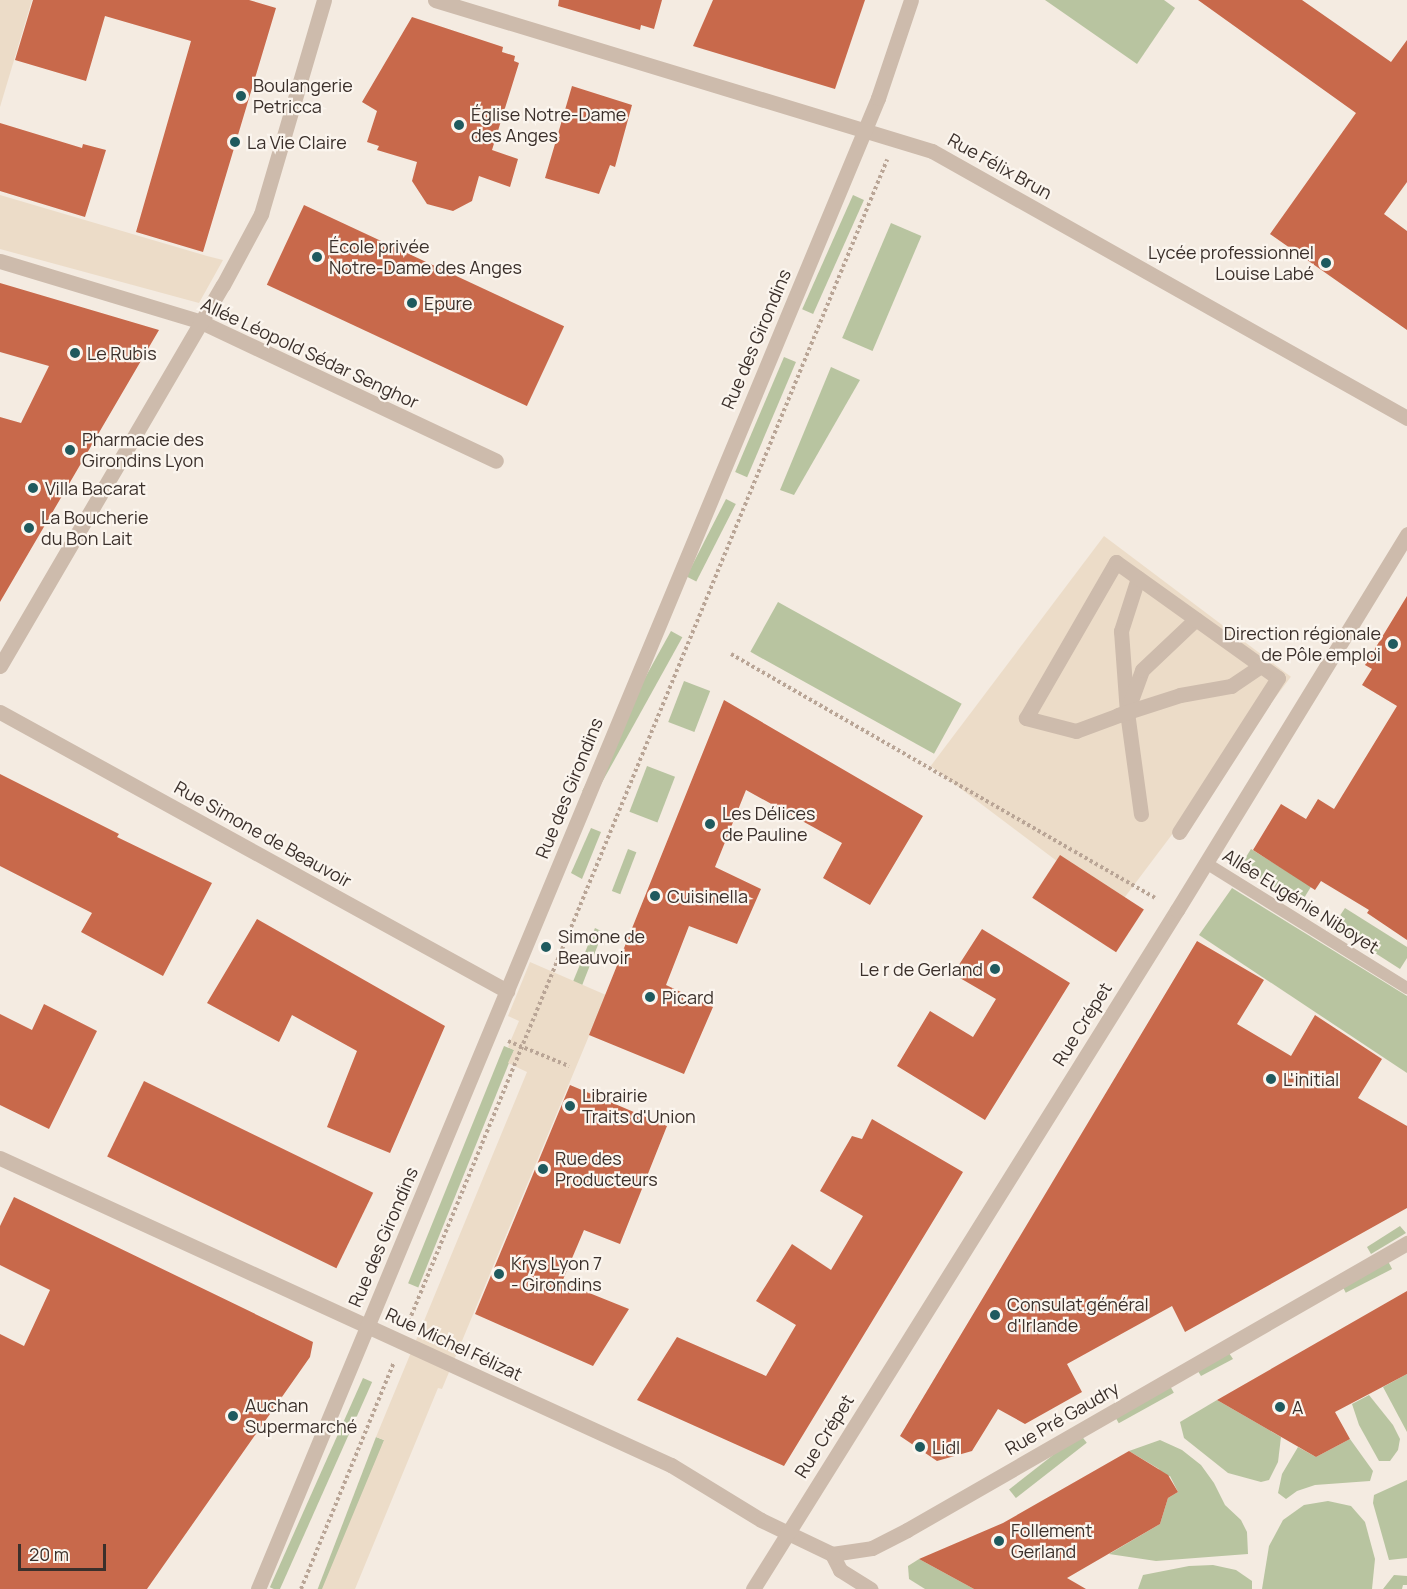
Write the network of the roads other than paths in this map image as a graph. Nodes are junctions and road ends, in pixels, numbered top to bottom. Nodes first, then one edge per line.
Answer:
1 (324, 0) edge
2 (435, 0) edge
3 (911, 0) edge
4 (484, 7) edge
5 (863, 131) junction
6 (0, 261) edge
7 (200, 321) junction
8 (1407, 418) edge
9 (496, 460) dead end
10 (1407, 534) edge
11 (1138, 578) junction
12 (1196, 619) junction
13 (0, 666) edge
14 (1261, 666) junction
15 (0, 712) edge
16 (1127, 712) junction
17 (1112, 717) junction
18 (1076, 732) junction
19 (1141, 814) dead end
20 (1179, 832) dead end
21 (1206, 863) junction
22 (1407, 988) edge
23 (507, 991) junction
24 (0, 1158) edge
25 (1407, 1243) edge
26 (368, 1325) junction
27 (786, 1533) junction
28 (832, 1554) junction
29 (258, 1589) edge
30 (753, 1589) edge
31 (870, 1589) edge

1 - 7 street
2 - 4 street, Rue Félix Brun
3 - 5 street, Rue des Girondins
4 - 5 street, Rue Félix Brun
5 - 8 street, Rue Félix Brun
5 - 23 street, Rue des Girondins
6 - 7 street, Allée Léopold Sédar Senghor
7 - 9 street, Allée Léopold Sédar Senghor
7 - 13 street
10 - 21 street, Rue Crépet
11 - 12 street
11 - 16 street
11 - 18 street
12 - 14 street
12 - 16 street
14 - 17 street
14 - 20 street
15 - 23 street, Rue Simone de Beauvoir
16 - 17 street
16 - 18 street
16 - 19 street
17 - 18 street
21 - 22 lane, Allée Eugénie Niboyet
21 - 27 street, Rue Crépet
23 - 26 street, Rue des Girondins
24 - 26 street, Rue Michel Félizat
25 - 28 street, Rue Pré Gaudry
26 - 27 street, Rue Michel Félizat
26 - 29 street, Rue des Girondins
27 - 28 street
27 - 30 street
28 - 31 street

